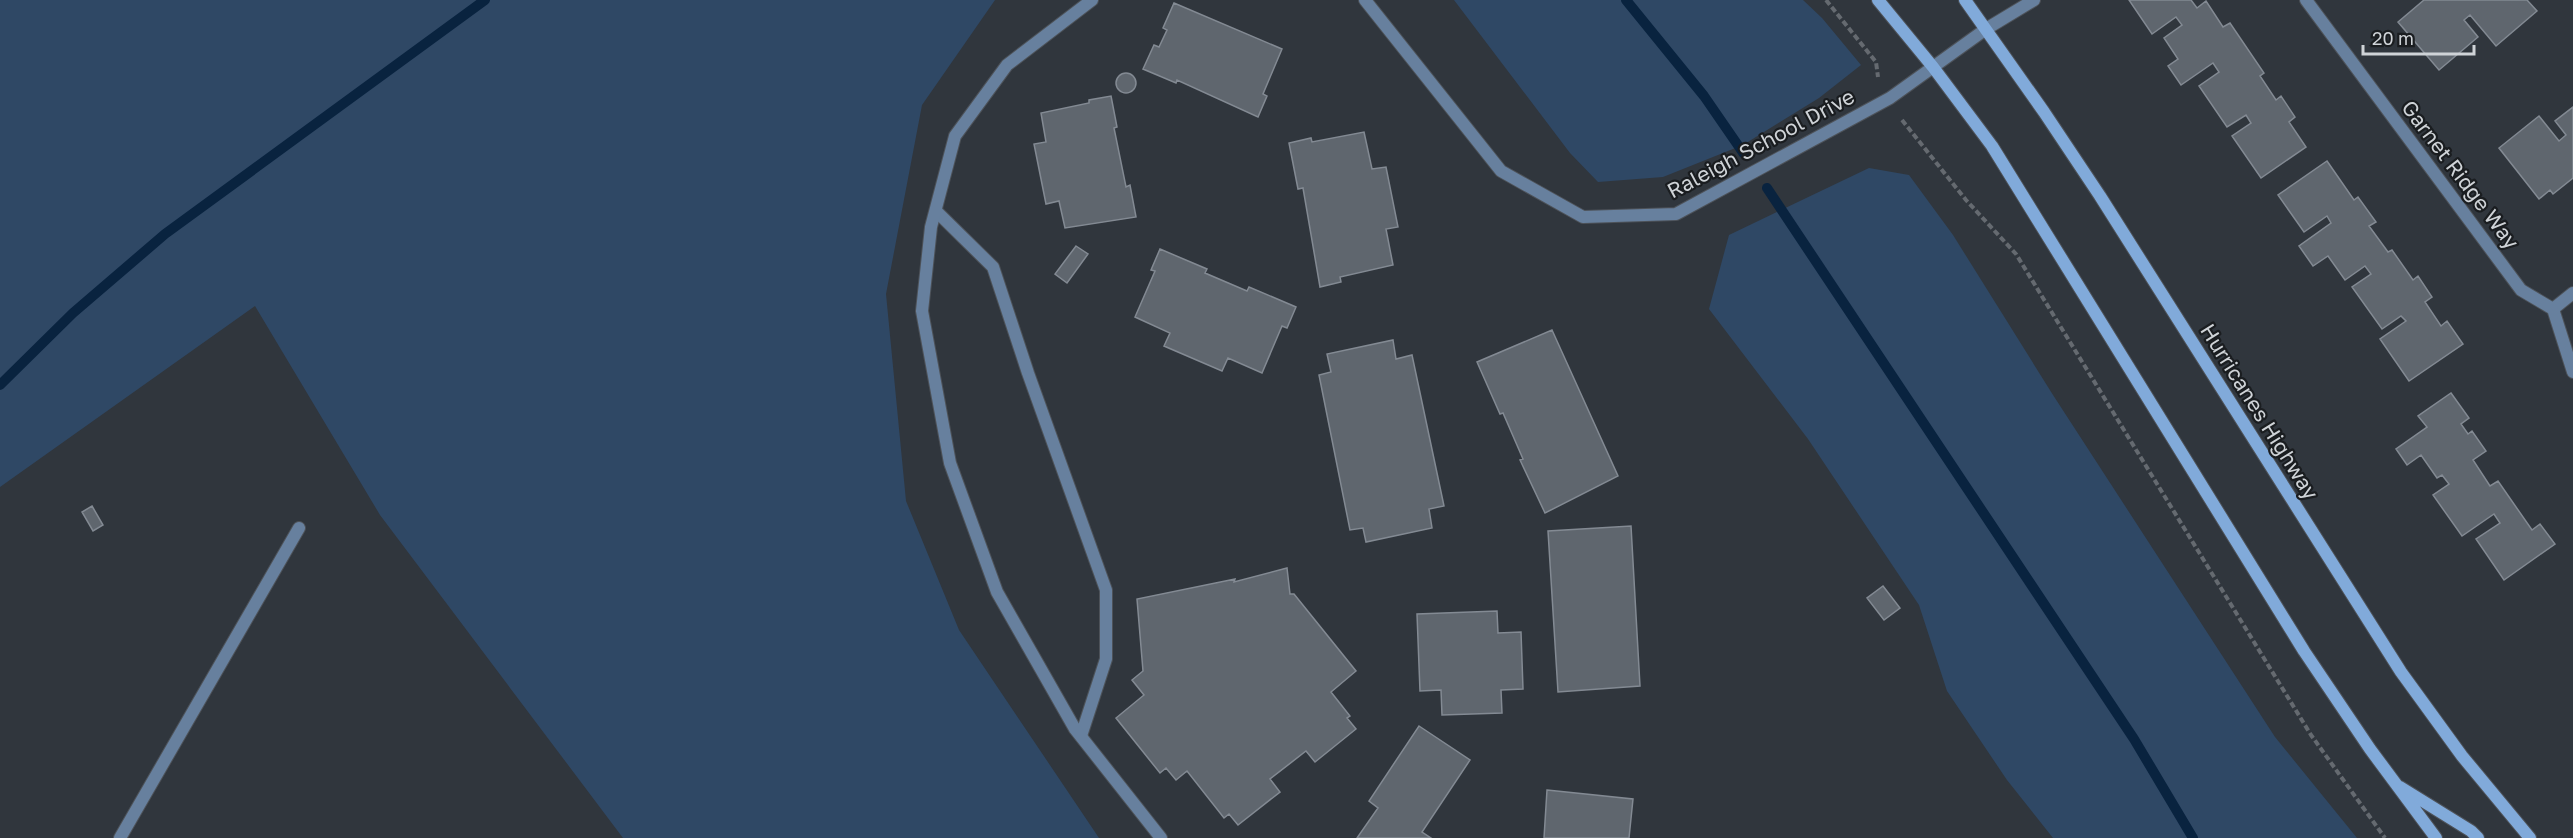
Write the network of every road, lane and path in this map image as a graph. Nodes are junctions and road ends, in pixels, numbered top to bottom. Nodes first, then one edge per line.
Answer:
1 (1092, 0) edge
2 (1365, 0) edge
3 (1826, 0) edge
4 (1878, 0) edge
5 (1965, 0) edge
6 (2034, 0) edge
7 (2309, 1) edge
8 (1986, 29) junction
9 (1933, 67) junction
10 (1877, 75) dead end
11 (1909, 131) dead end
12 (936, 211) junction
13 (2573, 293) edge
14 (2553, 309) junction
15 (2573, 372) edge
16 (299, 528) dead end
17 (1081, 736) junction
18 (2394, 783) junction
19 (120, 838) edge
20 (1161, 838) edge
21 (2385, 838) edge
22 (2436, 838) edge
23 (2478, 838) edge
24 (2530, 838) edge

1 - 12 street
2 - 9 street, Raleigh School Drive
3 - 10 path
4 - 9 main road
5 - 8 main road, Hurricanes Highway
6 - 8 street, Raleigh School Drive
7 - 14 street, Garnet Ridge Way
8 - 9 street, Raleigh School Drive
8 - 24 main road, Hurricanes Highway
9 - 18 main road
11 - 21 path
12 - 17 street
12 - 17 street
13 - 14 street
14 - 15 street
16 - 19 street
17 - 20 street
18 - 22 main road
18 - 23 main road

